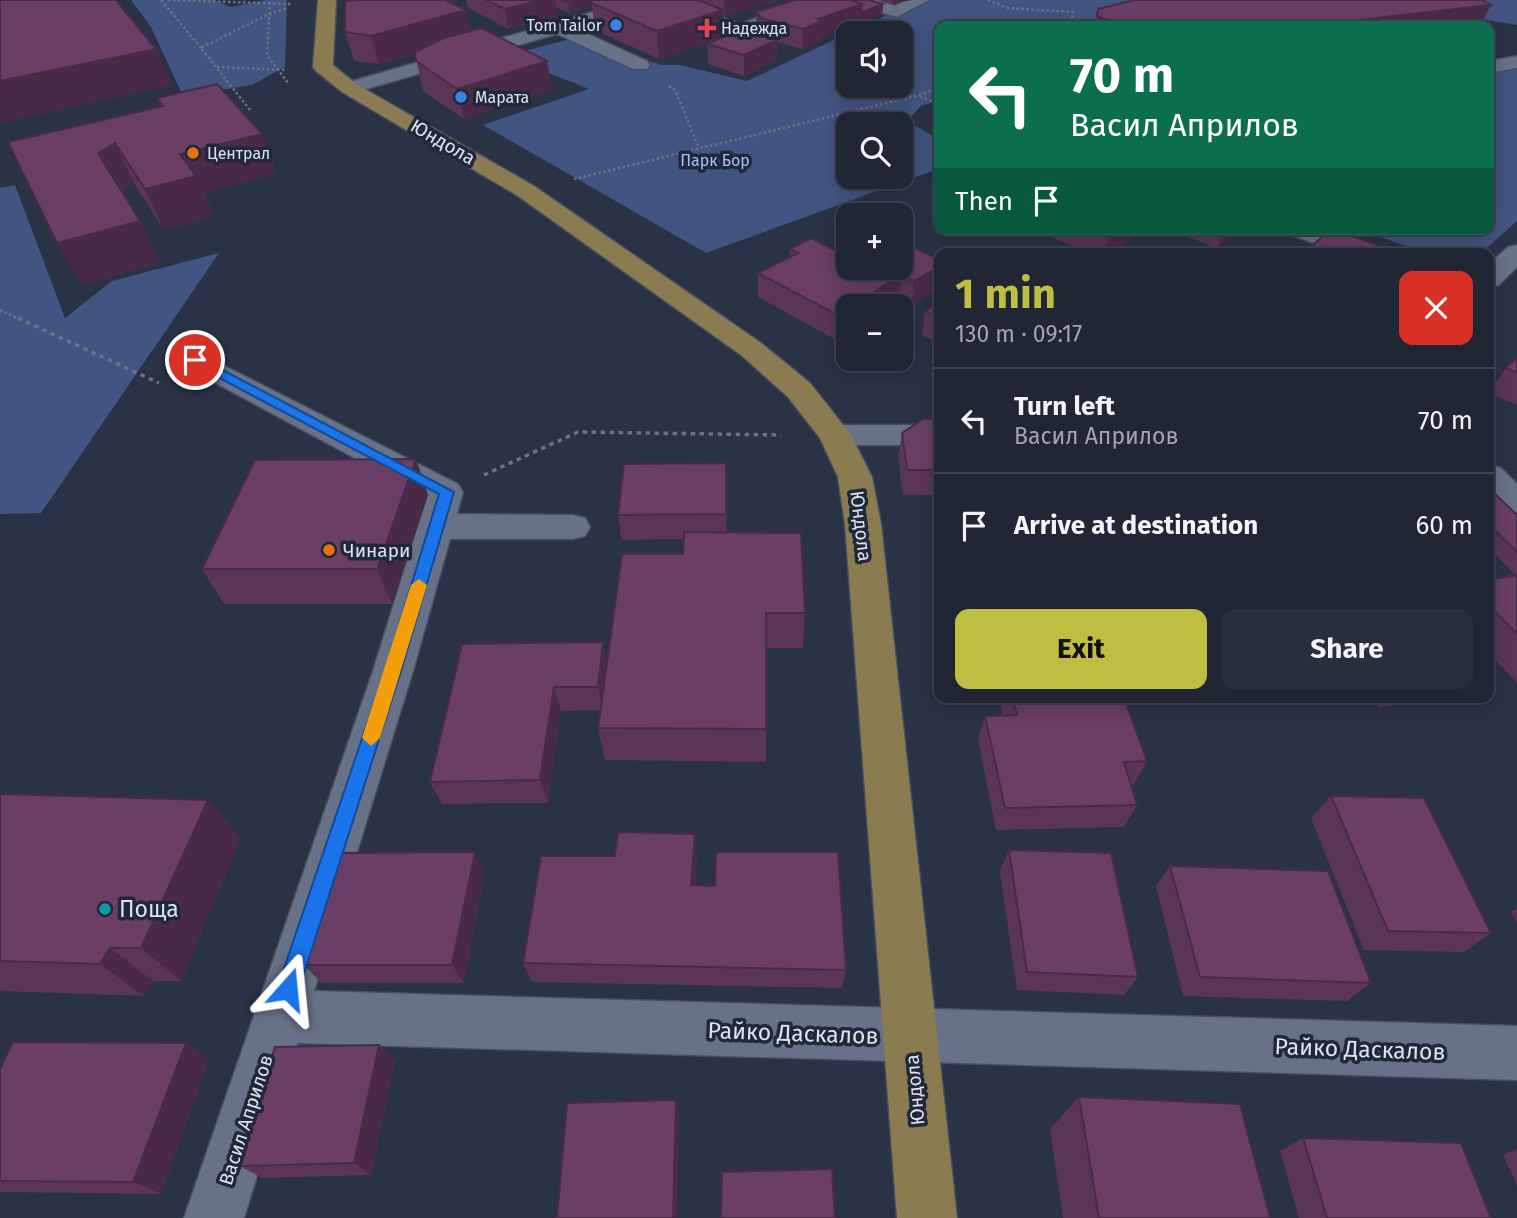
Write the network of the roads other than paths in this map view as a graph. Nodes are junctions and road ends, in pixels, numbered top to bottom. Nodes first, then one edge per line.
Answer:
1 (327, 0) edge
2 (653, 0) edge
3 (664, 0) edge
4 (822, 0) edge
5 (858, 0) edge
6 (920, 0) edge
7 (557, 27) junction
8 (1517, 62) edge
9 (640, 65) road end
10 (1494, 66) edge
11 (349, 88) junction
12 (1315, 235) edge
13 (1351, 248) edge
14 (1517, 253) edge
15 (1494, 274) edge
16 (195, 360) dead end
17 (835, 435) junction
18 (934, 435) edge
19 (1494, 481) edge
20 (1517, 504) edge
21 (436, 526) junction
22 (572, 527) dead end
23 (279, 1016) junction
24 (910, 1037) junction
25 (1517, 1053) edge
26 (214, 1218) edge
27 (927, 1218) edge

1 - 11 main road, Юндола
2 - 7 street
3 - 4 street
5 - 6 street
7 - 9 street
7 - 11 street
8 - 10 street
11 - 17 main road, Юндола
12 - 13 street
14 - 15 street
16 - 21 street, Васил Априлов
17 - 18 street
17 - 24 main road, Юндола
19 - 20 street
21 - 22 street
21 - 23 street, Васил Априлов
23 - 24 street, Райко Даскалов
23 - 26 street, Васил Априлов
24 - 25 street, Райко Даскалов
24 - 27 main road, Юндола

